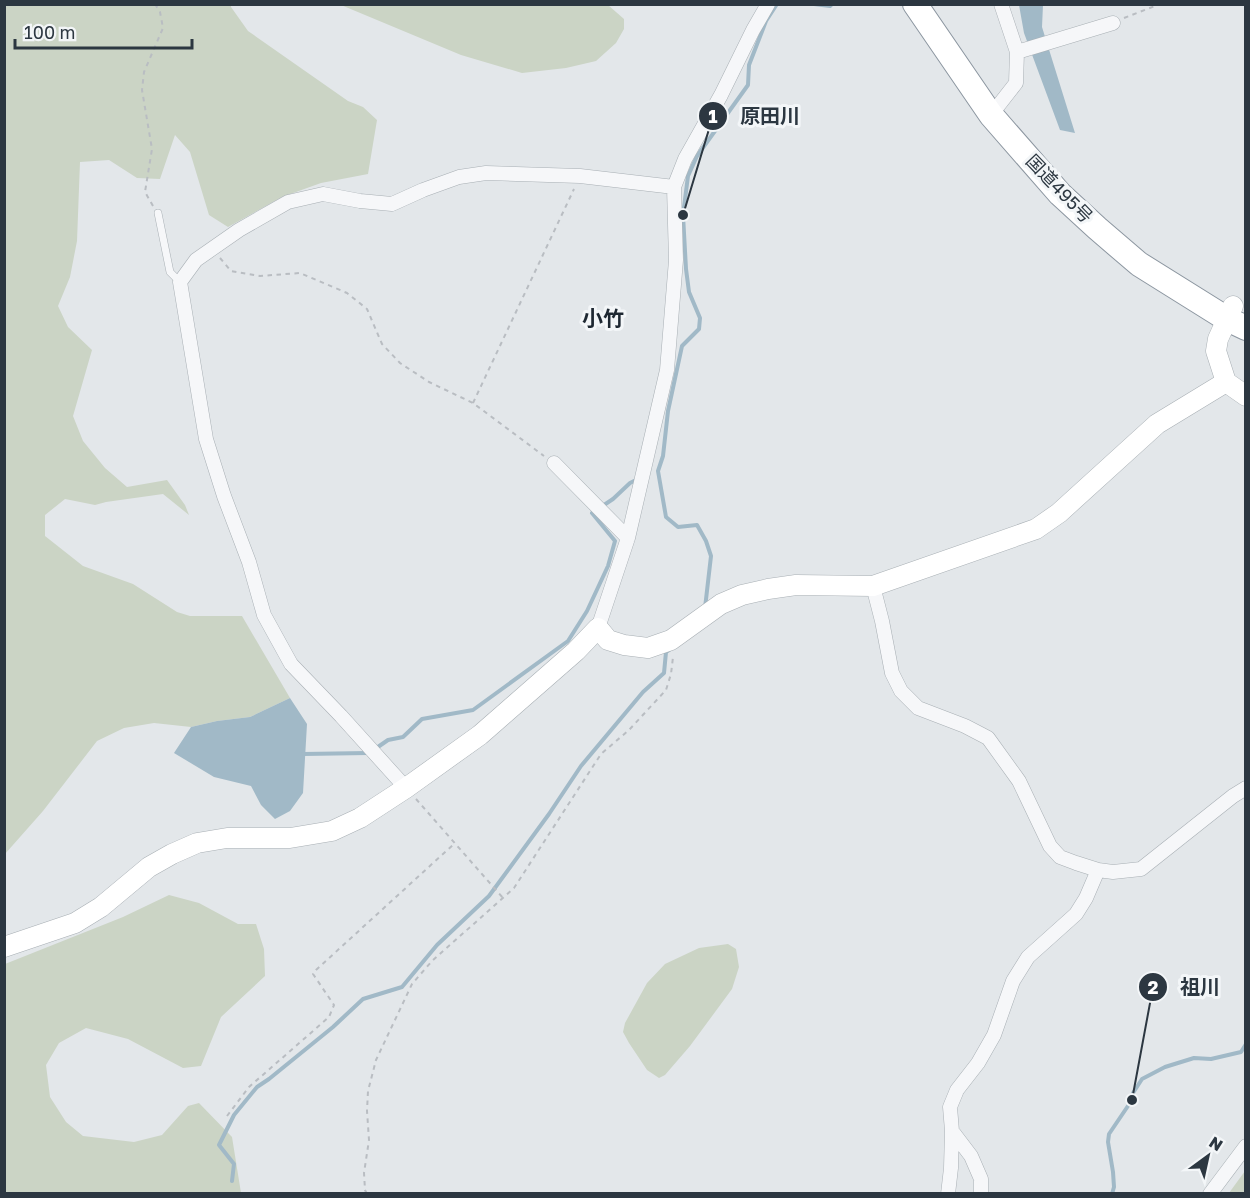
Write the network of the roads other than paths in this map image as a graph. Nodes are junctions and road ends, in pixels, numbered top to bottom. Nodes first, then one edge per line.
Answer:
1 (768, 4) edge
2 (915, 4) edge
3 (933, 4) edge
4 (1001, 4) edge
5 (1113, 23) road end
6 (1019, 52) junction
7 (996, 108) junction
8 (674, 187) junction
9 (158, 213) road end
10 (180, 282) junction
11 (1238, 316) edge
12 (1226, 382) junction
13 (1245, 396) edge
14 (554, 463) road end
15 (628, 538) junction
16 (873, 586) junction
17 (598, 628) junction
18 (406, 788) junction
19 (1245, 788) edge
20 (1098, 870) junction
21 (4, 947) edge
22 (952, 1131) junction
23 (1245, 1146) edge
24 (948, 1194) edge
25 (981, 1194) edge
26 (1210, 1194) edge

1 - 8 street
2 - 7 highway, 国道495号
3 - 7 highway, 国道495号
4 - 6 street
5 - 6 street
6 - 7 street
7 - 11 highway, 国道495号
8 - 10 street
8 - 15 street
9 - 10 lane
10 - 18 street
11 - 12 street
12 - 13 street
12 - 16 street
14 - 15 street
15 - 17 street
16 - 17 street
16 - 20 street
17 - 18 street
18 - 21 street
19 - 20 street
20 - 22 street
22 - 24 street
22 - 25 street
23 - 26 street

